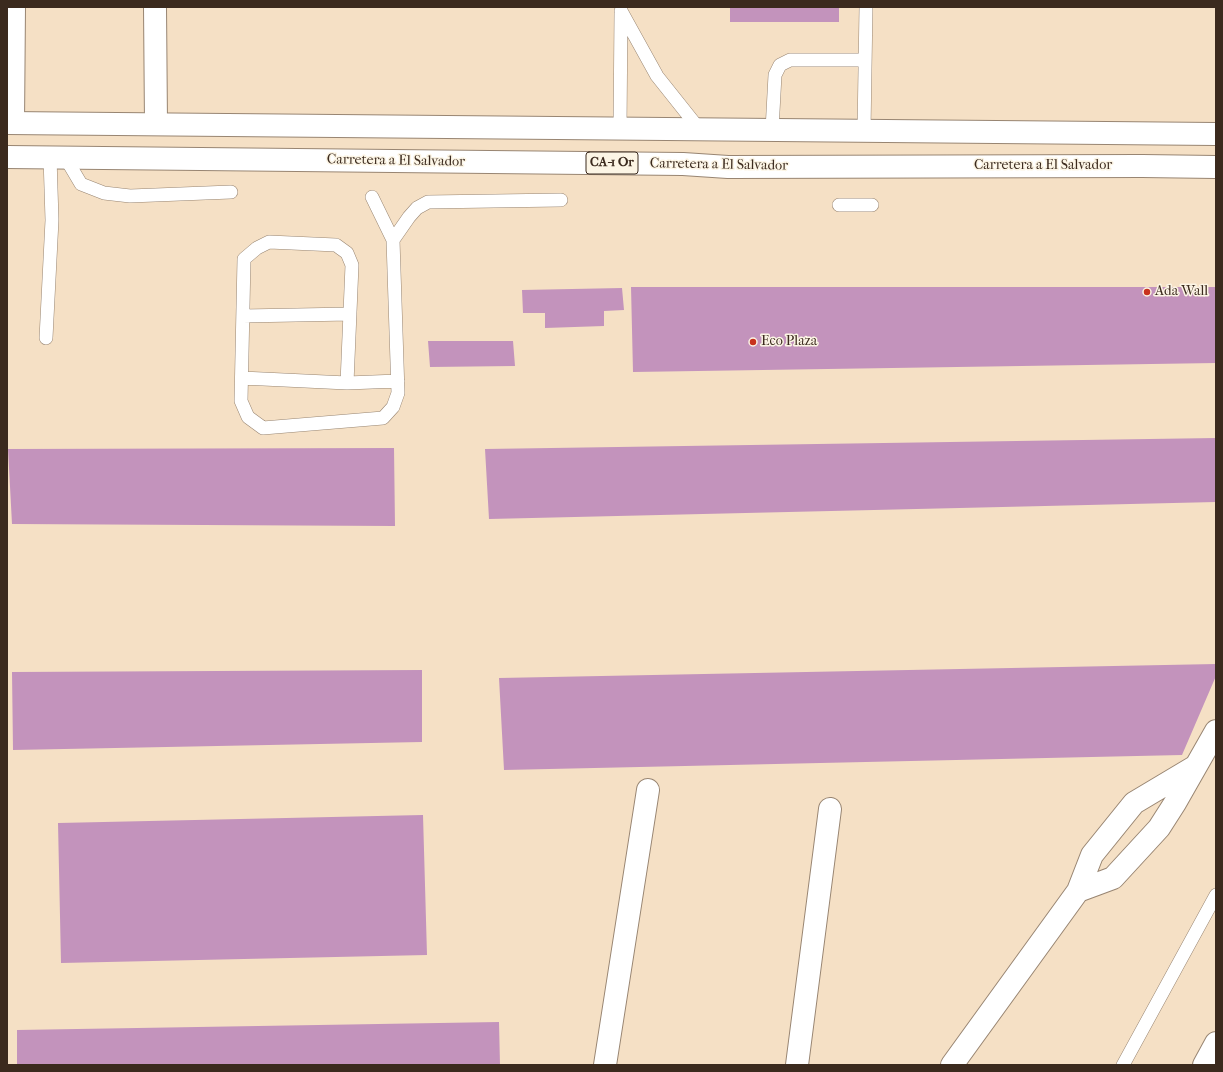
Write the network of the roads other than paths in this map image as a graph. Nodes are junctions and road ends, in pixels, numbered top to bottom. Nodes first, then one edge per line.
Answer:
1 (14, 7) edge
2 (155, 7) edge
3 (866, 7) edge
4 (621, 9) edge
5 (865, 60) junction
6 (10, 123) edge
7 (156, 124) junction
8 (620, 129) junction
9 (700, 130) junction
10 (772, 130) junction
11 (864, 131) junction
12 (1216, 134) edge
13 (7, 157) edge
14 (58, 157) junction
15 (1216, 167) edge
16 (231, 192) dead end
17 (372, 197) dead end
18 (561, 200) dead end
19 (840, 204) dead end
20 (872, 205) dead end
21 (393, 240) junction
22 (350, 314) junction
23 (243, 316) junction
24 (46, 338) dead end
25 (242, 378) junction
26 (398, 382) junction
27 (347, 383) junction
28 (1216, 731) edge
29 (1196, 766) junction
30 (648, 790) dead end
31 (830, 809) dead end
32 (1078, 891) junction
33 (1216, 895) edge
34 (1216, 1043) edge
35 (605, 1065) edge
36 (797, 1065) edge
37 (952, 1065) edge
38 (1123, 1065) edge
39 (1204, 1065) edge

1 - 6 main road
2 - 7 main road
3 - 5 lane
4 - 8 lane
4 - 9 lane
5 - 10 lane
5 - 11 lane
6 - 7 main road
7 - 8 main road
8 - 9 main road
9 - 10 main road
10 - 11 main road
11 - 12 main road
13 - 14 main road, Carretera a El Salvador / CA-1 Or
14 - 15 main road, Carretera a El Salvador / CA-1 Or
14 - 16 lane
14 - 24 lane
17 - 21 lane
18 - 21 lane
19 - 20 lane
21 - 26 lane
22 - 23 lane
22 - 23 lane
22 - 27 lane
23 - 25 lane
25 - 26 lane
25 - 27 lane
26 - 27 lane
28 - 29 main road
29 - 32 main road
29 - 32 main road
30 - 35 main road
31 - 36 main road
32 - 37 main road
33 - 38 lane
34 - 39 main road

